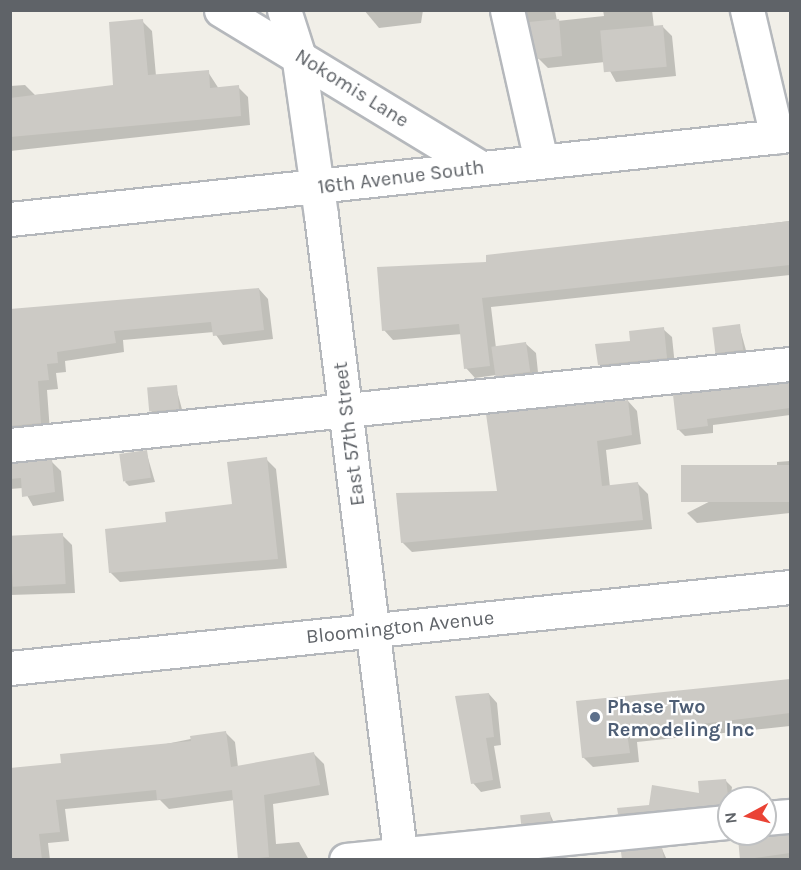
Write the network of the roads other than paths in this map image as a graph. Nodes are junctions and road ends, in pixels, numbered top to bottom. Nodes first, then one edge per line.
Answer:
1 (221, 10) edge
2 (284, 10) edge
3 (507, 10) edge
4 (747, 10) edge
5 (298, 54) junction
6 (784, 136) edge
7 (541, 161) junction
8 (482, 168) junction
9 (317, 187) junction
10 (10, 219) edge
11 (790, 364) edge
12 (346, 410) junction
13 (10, 445) edge
14 (790, 586) edge
15 (372, 630) junction
16 (10, 669) edge
17 (717, 823) edge
18 (400, 857) edge
19 (346, 860) edge

1 - 5 street, Nokomis Lane
2 - 5 street, East 57th Street
3 - 7 street
4 - 6 street
5 - 8 street, Nokomis Lane
5 - 9 street, East 57th Street
6 - 7 street, 16th Avenue South
7 - 8 street, 16th Avenue South
8 - 9 street, 16th Avenue South
9 - 10 street, 16th Avenue South
9 - 12 street, East 57th Street
11 - 12 street
12 - 13 street
12 - 15 street, East 57th Street
14 - 15 street, Bloomington Avenue
15 - 16 street, Bloomington Avenue
15 - 18 street, East 57th Street
17 - 18 street
18 - 19 street

